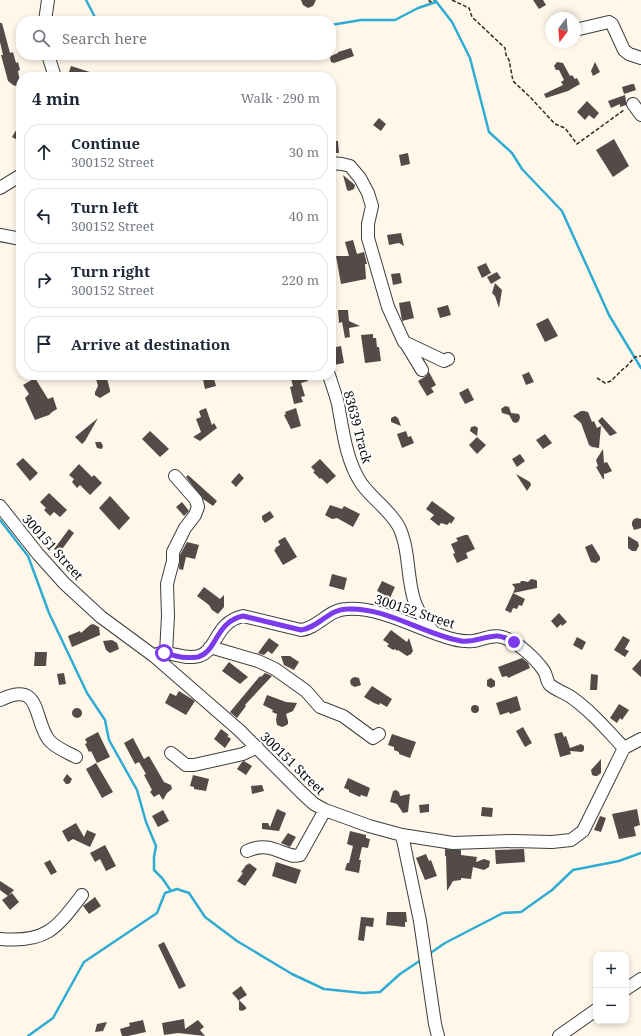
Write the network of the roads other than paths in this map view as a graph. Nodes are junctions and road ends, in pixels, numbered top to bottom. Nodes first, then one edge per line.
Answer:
1 (48, 0) edge
2 (46, 16) edge
3 (581, 29) edge
4 (641, 58) edge
5 (50, 60) edge
6 (53, 72) edge
7 (633, 104) road end
8 (641, 115) edge
9 (336, 163) edge
10 (16, 178) edge
11 (0, 188) edge
12 (0, 235) edge
13 (16, 238) edge
14 (404, 342) junction
15 (448, 359) dead end
16 (422, 370) dead end
17 (330, 380) edge
18 (175, 476) dead end
19 (0, 506) edge
20 (434, 633) junction
21 (210, 648) junction
22 (166, 653) junction
23 (154, 656) junction
24 (0, 700) edge
25 (379, 734) dead end
26 (641, 740) edge
27 (257, 747) junction
28 (624, 748) junction
29 (171, 753) dead end
30 (76, 757) dead end
31 (325, 810) junction
32 (402, 835) junction
33 (248, 851) dead end
34 (82, 895) dead end
35 (0, 939) edge
36 (641, 979) edge
37 (628, 988) edge
38 (593, 1012) edge
39 (438, 1036) edge
40 (559, 1036) edge

1 - 2 street
3 - 4 street
5 - 6 street
7 - 8 street
9 - 14 street
10 - 11 street
12 - 13 street
14 - 15 street
14 - 16 street
17 - 20 street, 83639 Track
18 - 22 street
19 - 23 street, 300151 Street
20 - 21 street, 300152 Street
20 - 28 street, 300152 Street
21 - 22 street
21 - 25 street
22 - 23 street
23 - 27 street, 300151 Street
24 - 30 street
26 - 28 street
27 - 29 street
27 - 31 street, 300151 Street
28 - 32 street, 300151 Street
31 - 32 street, 300151 Street
31 - 33 street
32 - 39 street
34 - 35 street
36 - 37 street
38 - 40 street

